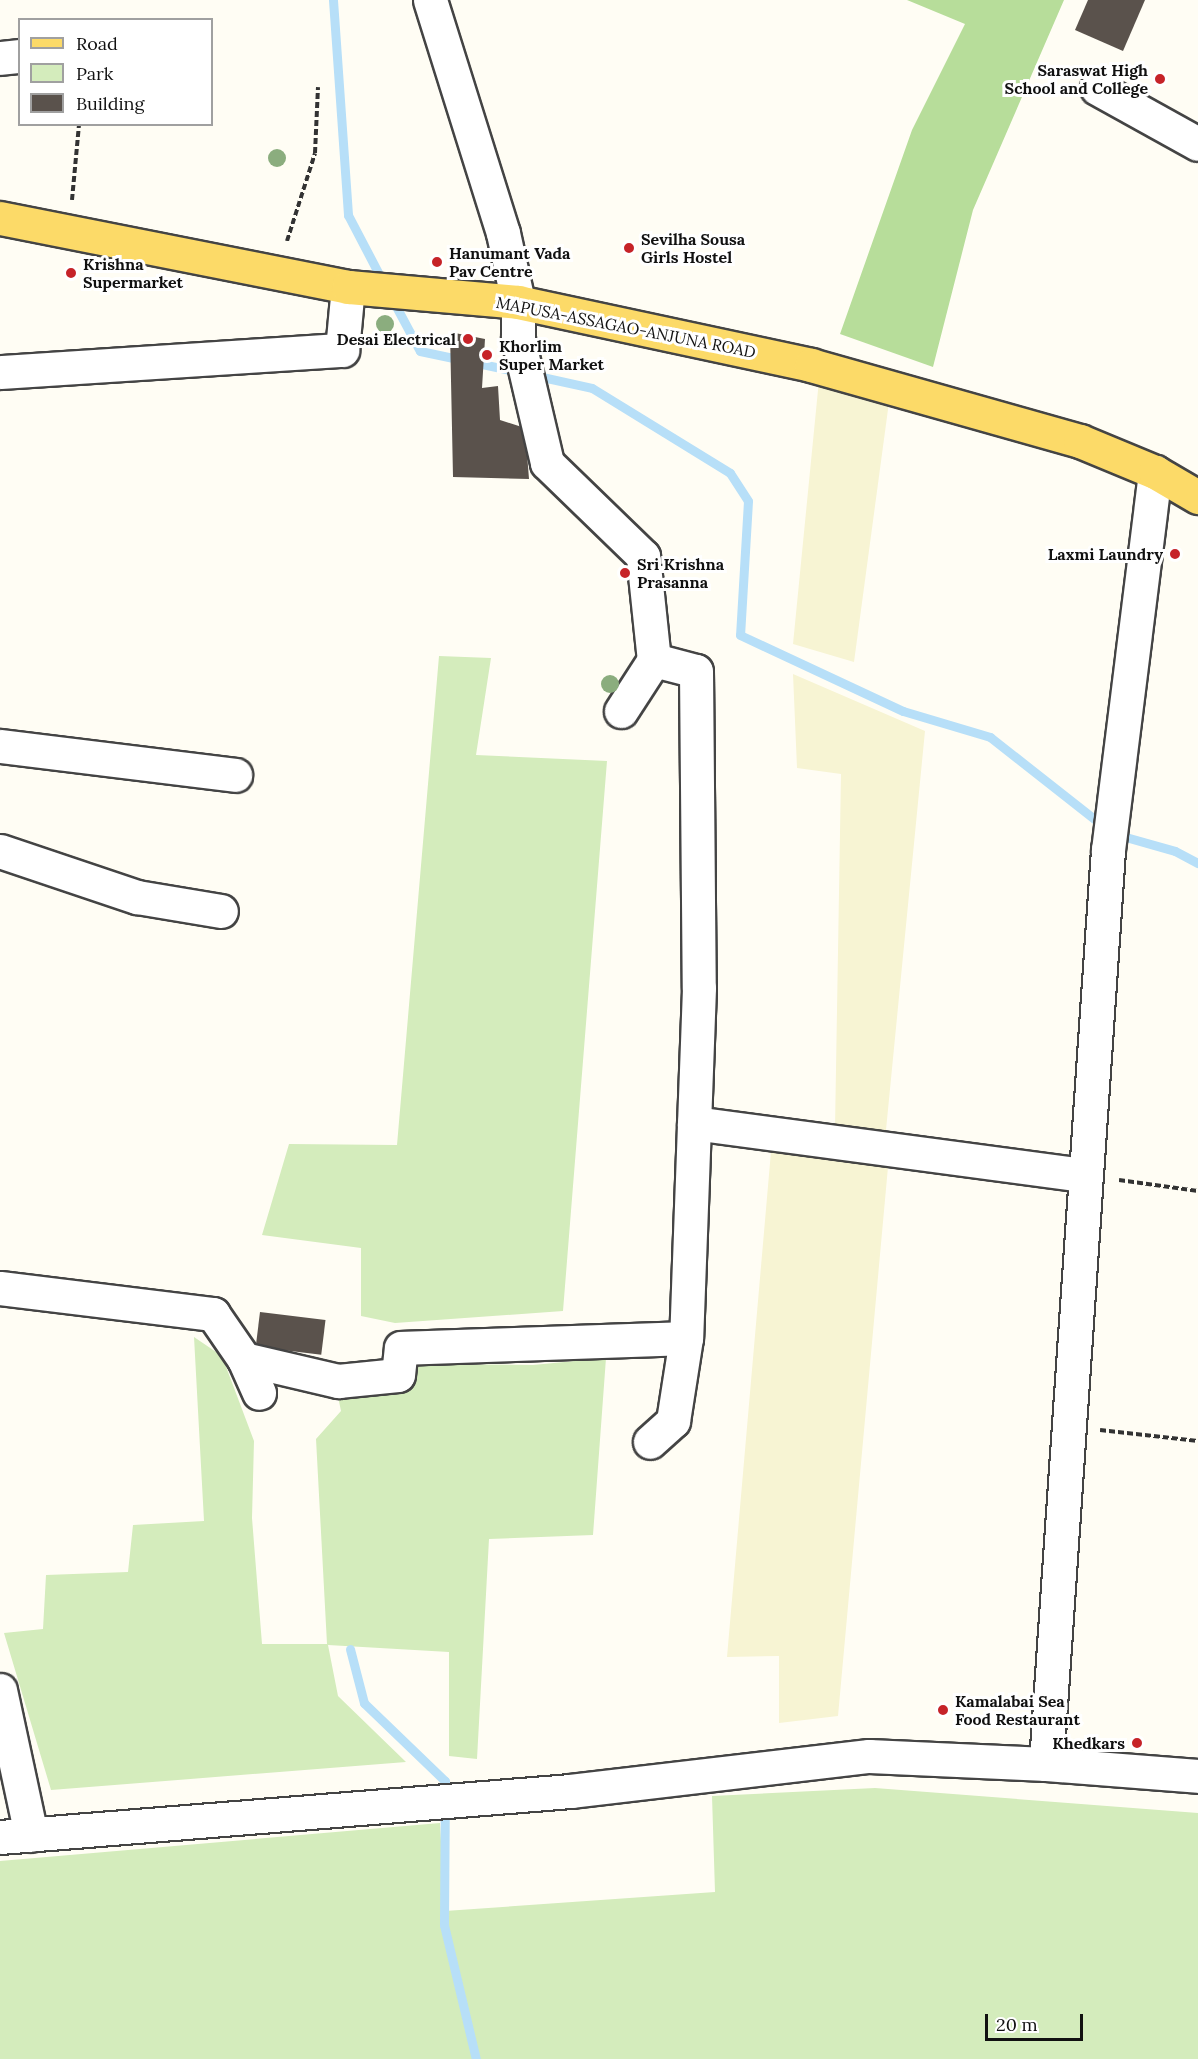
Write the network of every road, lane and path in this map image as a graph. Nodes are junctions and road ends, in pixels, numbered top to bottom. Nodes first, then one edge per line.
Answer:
1 (430, 0) edge
2 (18, 56) edge
3 (0, 58) edge
4 (318, 87) dead end
5 (1097, 88) dead end
6 (79, 126) edge
7 (1198, 144) edge
8 (0, 218) edge
9 (69, 231) junction
10 (277, 273) junction
11 (348, 287) junction
12 (518, 302) junction
13 (0, 372) edge
14 (1155, 472) junction
15 (1198, 497) edge
16 (654, 660) junction
17 (621, 711) dead end
18 (0, 746) edge
19 (235, 775) dead end
20 (0, 851) edge
21 (221, 911) dead end
22 (694, 1123) junction
23 (1085, 1175) junction
24 (1198, 1191) edge
25 (0, 1288) edge
26 (687, 1338) junction
27 (244, 1359) junction
28 (260, 1393) dead end
29 (1068, 1427) junction
30 (1198, 1441) edge
31 (650, 1442) dead end
32 (0, 1690) edge
33 (1046, 1764) junction
34 (1198, 1776) edge
35 (15, 1836) edge

1 - 12 street
2 - 3 street
4 - 10 path
5 - 7 street
6 - 9 path
8 - 9 main road, MAPUSA-ASSAGAO-ANJUNA ROAD
9 - 10 main road, MAPUSA-ASSAGAO-ANJUNA ROAD
10 - 11 main road, MAPUSA-ASSAGAO-ANJUNA ROAD
11 - 12 main road, MAPUSA-ASSAGAO-ANJUNA ROAD
11 - 13 street
12 - 14 main road, MAPUSA-ASSAGAO-ANJUNA ROAD
12 - 16 street
14 - 15 main road, MAPUSA-ASSAGAO-ANJUNA ROAD
14 - 23 street
16 - 17 street
16 - 22 street
18 - 19 street
20 - 21 street
22 - 23 street
22 - 26 street
23 - 24 path
23 - 29 street
25 - 27 street
26 - 27 street
26 - 31 street
27 - 28 street
29 - 30 path
29 - 33 street
32 - 35 street
33 - 34 street
33 - 35 street

